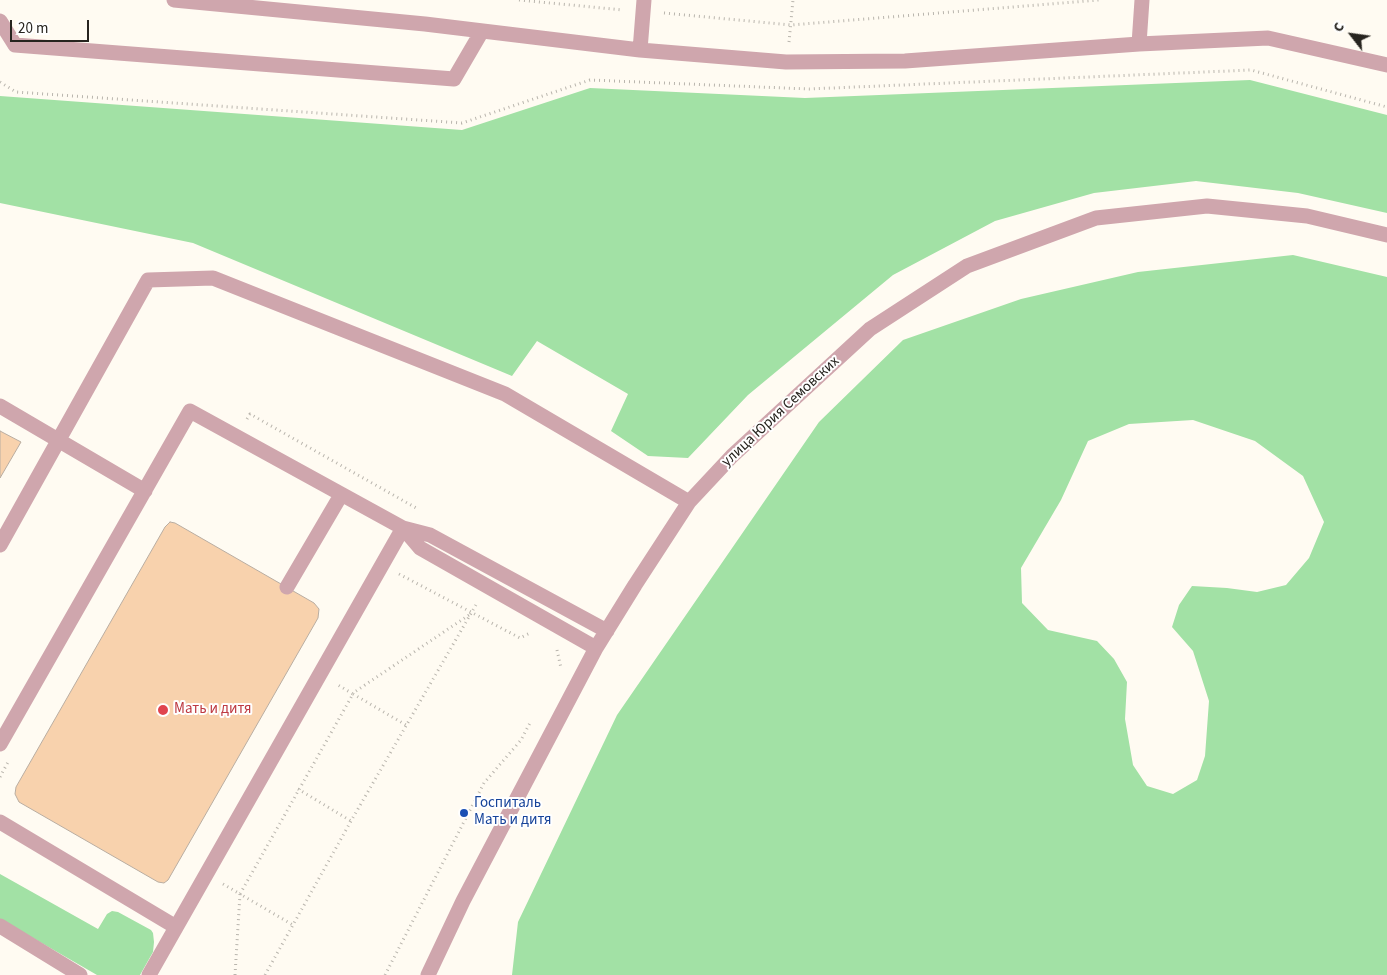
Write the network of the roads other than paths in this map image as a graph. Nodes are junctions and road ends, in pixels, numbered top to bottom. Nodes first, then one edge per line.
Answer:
1 (174, 0) edge
2 (1142, 0) edge
3 (643, 6) edge
4 (0, 21) edge
5 (482, 31) junction
6 (1139, 44) junction
7 (640, 50) junction
8 (1387, 65) edge
9 (1387, 235) edge
10 (0, 406) edge
11 (59, 440) junction
12 (145, 491) junction
13 (341, 494) junction
14 (689, 502) junction
15 (403, 528) junction
16 (0, 545) edge
17 (287, 587) dead end
18 (607, 631) junction
19 (596, 648) junction
20 (0, 744) edge
21 (0, 822) edge
22 (0, 926) edge
23 (176, 927) junction
24 (80, 975) edge
25 (149, 975) edge
26 (428, 975) edge

1 - 5 street
2 - 6 street
3 - 7 street
4 - 5 street
5 - 7 street
6 - 7 street
6 - 8 street
9 - 14 street, улица Юрия Семовских
10 - 11 street
11 - 12 street
11 - 14 street
11 - 16 street
12 - 13 street
12 - 20 street
13 - 15 street
13 - 17 street
14 - 18 street, улица Юрия Семовских
15 - 18 street
15 - 19 street
15 - 23 street
18 - 19 street, улица Юрия Семовских
19 - 26 street, улица Юрия Семовских
21 - 23 street
22 - 24 street
23 - 25 street

